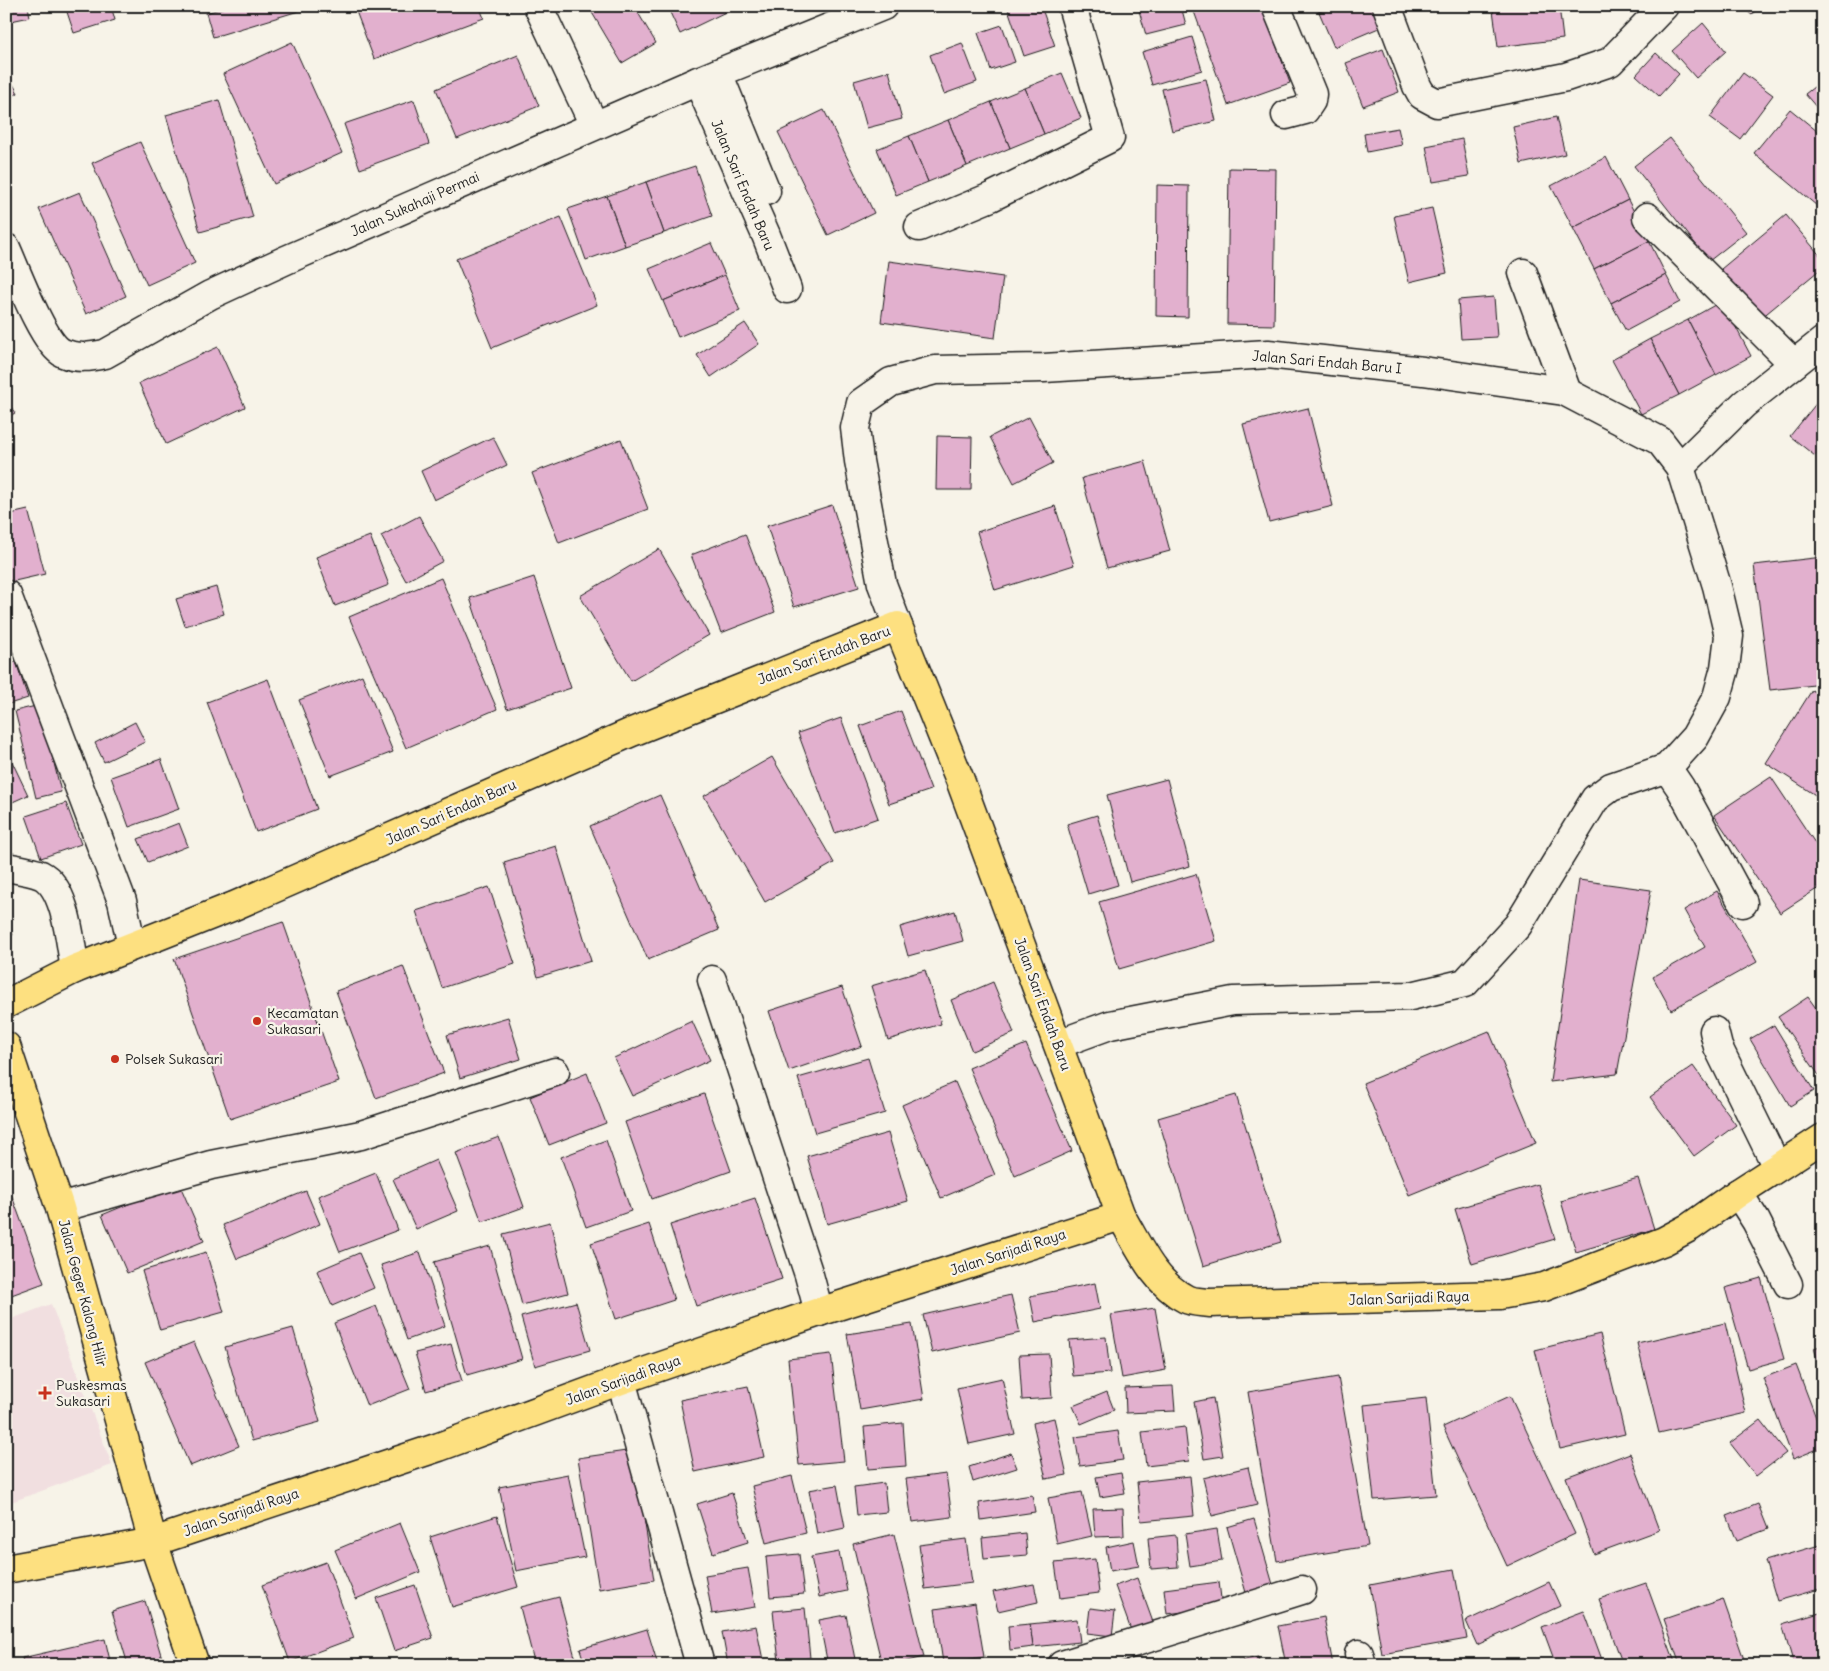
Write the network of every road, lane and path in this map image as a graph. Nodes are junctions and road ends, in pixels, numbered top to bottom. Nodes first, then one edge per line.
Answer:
1 (538, 6) edge
2 (883, 6) edge
3 (1072, 6) edge
4 (1276, 6) edge
5 (1387, 6) edge
6 (1664, 6) edge
7 (708, 77) junction
8 (1286, 115) dead end
9 (594, 125) junction
10 (1647, 217) dead end
11 (781, 227) dead end
12 (920, 227) dead end
13 (6, 248) edge
14 (1523, 273) dead end
15 (787, 289) dead end
16 (1823, 342) edge
17 (1794, 364) junction
18 (1567, 392) junction
19 (855, 428) joint
20 (1680, 466) junction
21 (7, 595) edge
22 (898, 626) junction
23 (1667, 768) junction
24 (6, 867) edge
25 (1742, 903) dead end
26 (132, 946) junction
27 (74, 969) junction
28 (712, 980) dead end
29 (6, 1004) edge
30 (1714, 1031) dead end
31 (1058, 1044) junction
32 (6, 1046) edge
33 (554, 1072) dead end
34 (1823, 1138) edge
35 (1777, 1167) junction
36 (1738, 1193) junction
37 (60, 1208) junction
38 (1121, 1216) junction
39 (1788, 1284) dead end
40 (819, 1312) junction
41 (621, 1380) junction
42 (153, 1542) junction
43 (6, 1568) edge
44 (1302, 1590) dead end
45 (195, 1665) edge
46 (700, 1665) edge
47 (1062, 1665) edge

1 - 9 street
2 - 7 street, Jalan Sukahaji Permai
3 - 12 street
4 - 8 street
5 - 6 street
7 - 9 street, Jalan Sukahaji Permai
7 - 11 street
7 - 15 street, Jalan Sari Endah Baru
9 - 13 street, Jalan Sukahaji Permai
10 - 17 street
14 - 18 street
16 - 17 street
17 - 20 street
18 - 19 street, Jalan Sari Endah Baru I
18 - 20 street, Jalan Sari Endah Baru I
19 - 22 street, Jalan Sari Endah Baru
20 - 23 street
21 - 26 street
22 - 26 main road, Jalan Sari Endah Baru
22 - 31 main road, Jalan Sari Endah Baru
23 - 25 street
23 - 31 street
24 - 27 street
26 - 27 main road, Jalan Sari Endah Baru
27 - 29 main road, Jalan Sari Endah Baru
28 - 40 street
30 - 35 street
31 - 38 main road, Jalan Sari Endah Baru
32 - 37 main road, Jalan Geger Kalong Hilir
33 - 37 street
34 - 35 main road, Jalan Sarijadi Raya
35 - 36 main road, Jalan Sarijadi Raya
36 - 38 main road, Jalan Sarijadi Raya
36 - 39 street
37 - 42 main road, Jalan Geger Kalong Hilir
38 - 40 main road, Jalan Sarijadi Raya
40 - 41 main road, Jalan Sarijadi Raya
41 - 42 main road, Jalan Sarijadi Raya
41 - 46 street
42 - 43 main road
42 - 45 main road, Jalan Geger Kalong Hilir
44 - 47 street

